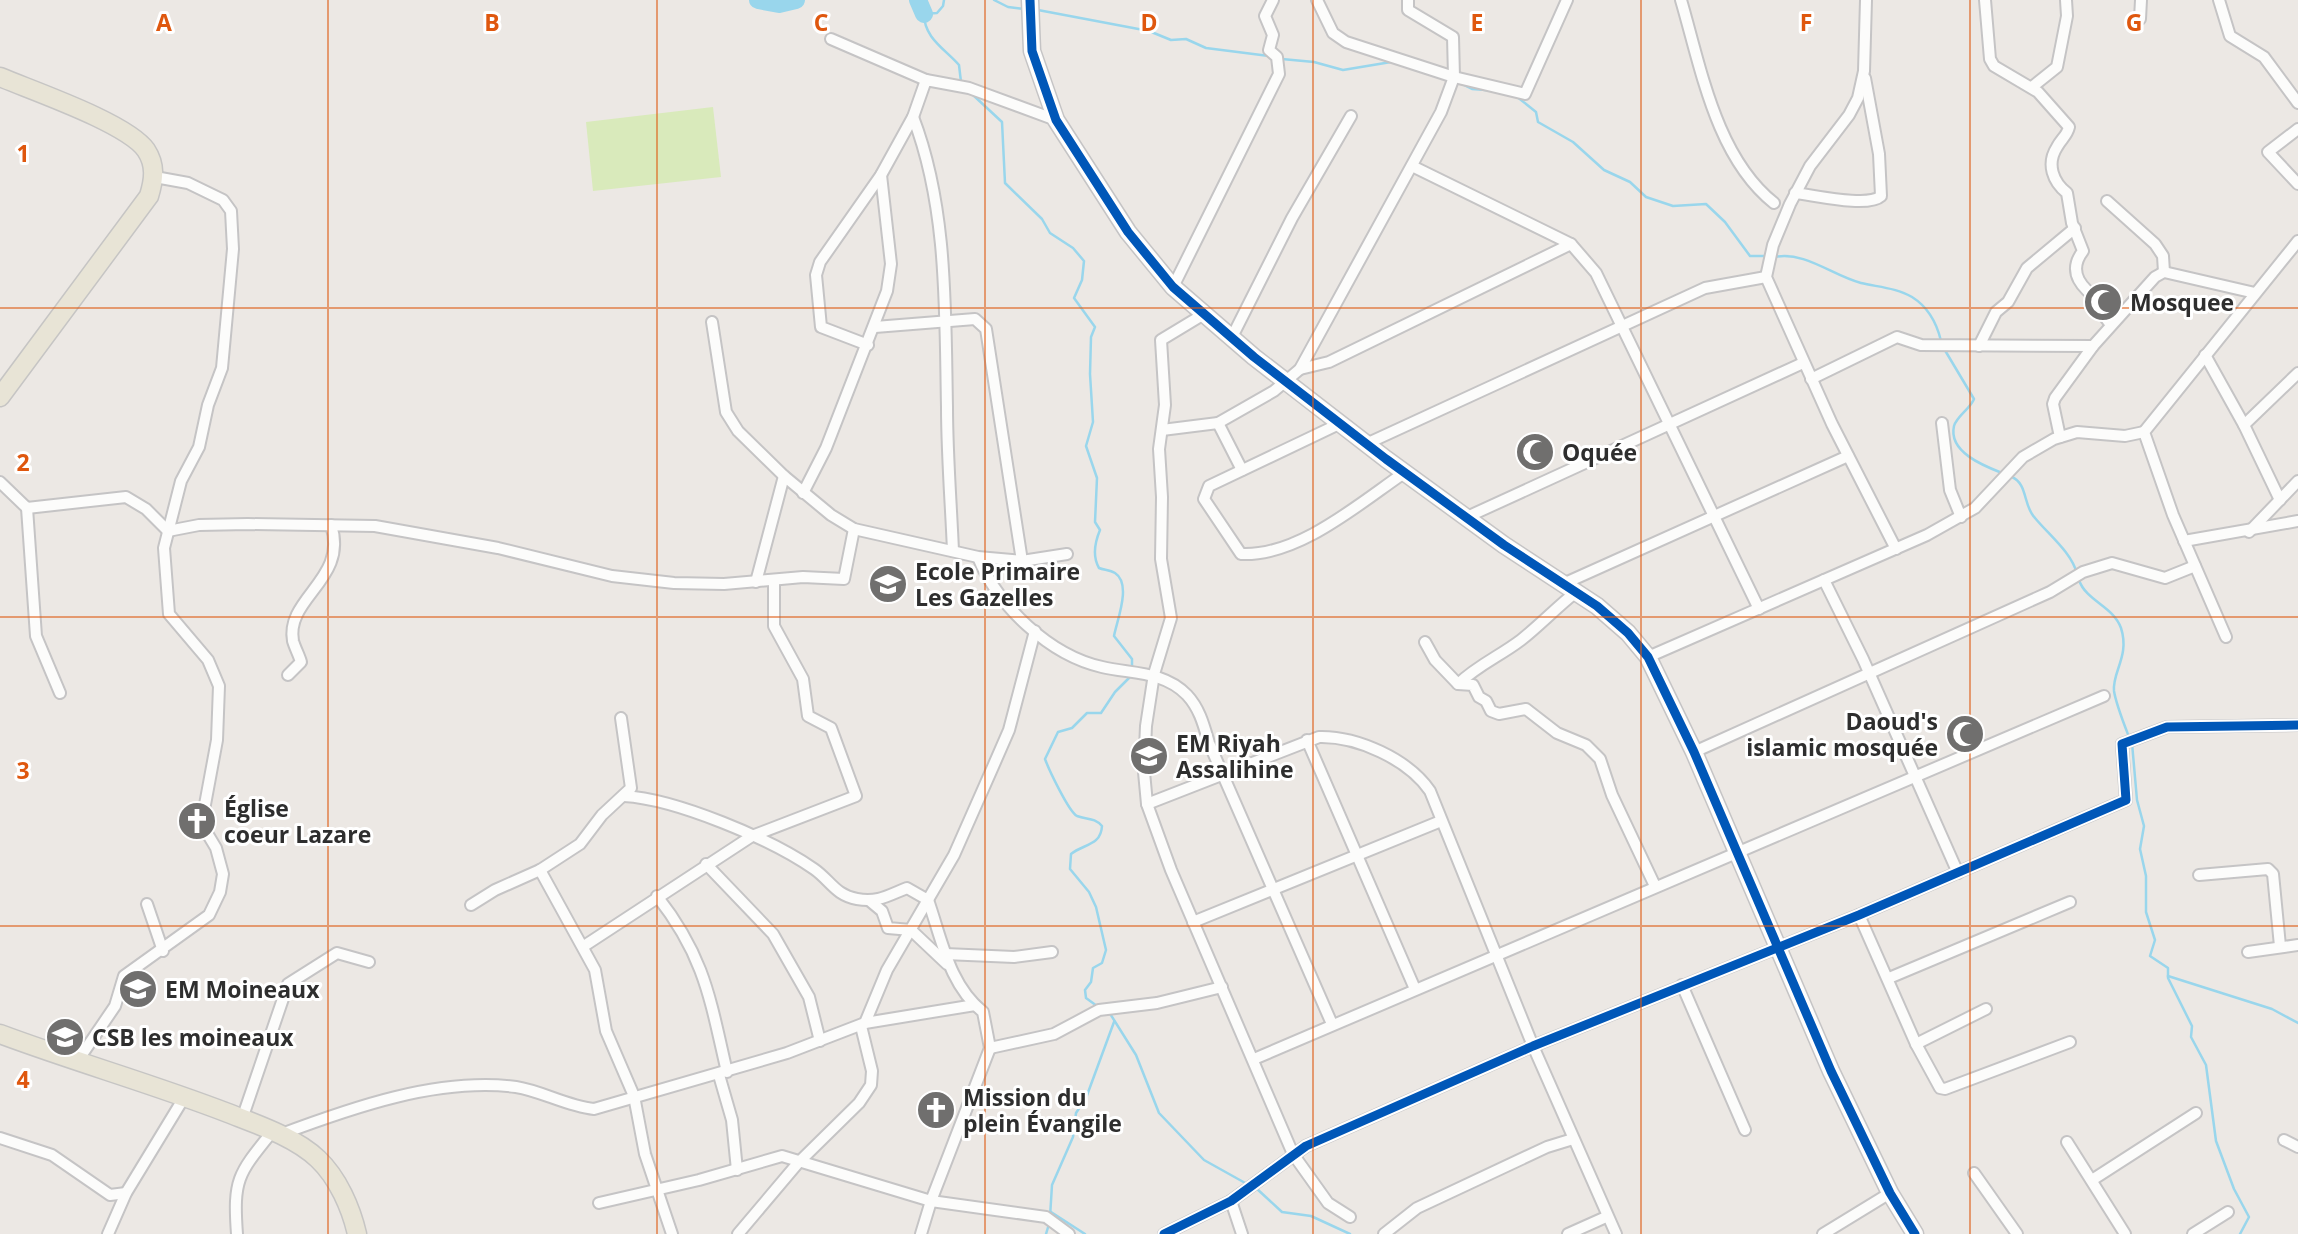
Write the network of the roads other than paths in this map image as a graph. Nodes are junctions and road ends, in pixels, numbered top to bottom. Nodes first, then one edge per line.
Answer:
1 (1030, 0) edge
2 (1273, 0) edge
3 (1317, 0) edge
4 (1408, 0) edge
5 (1567, 0) edge
6 (1681, 0) edge
7 (1866, 0) edge
8 (1985, 0) edge
9 (2066, 0) edge
10 (2141, 0) edge
11 (2219, 0) edge
12 (2140, 19) dead end
13 (831, 39) dead end
14 (1864, 71) junction
15 (0, 77) edge
16 (926, 80) junction
17 (1453, 80) junction
18 (2032, 87) junction
19 (2298, 103) edge
20 (1351, 116) dead end
21 (913, 117) junction
22 (1056, 120) junction
23 (2298, 129) edge
24 (1412, 166) junction
25 (881, 175) junction
26 (155, 177) junction
27 (2298, 184) edge
28 (1793, 198) junction
29 (2107, 201) dead end
30 (1774, 203) junction
31 (1779, 227) junction
32 (2075, 228) junction
33 (2298, 241) edge
34 (1571, 244) junction
35 (2164, 272) junction
36 (1767, 274) junction
37 (1173, 287) junction
38 (2255, 293) junction
39 (1204, 314) junction
40 (712, 322) dead end
41 (945, 322) junction
42 (2111, 326) junction
43 (875, 327) junction
44 (1624, 328) junction
45 (1232, 337) junction
46 (868, 345) junction
47 (1979, 346) junction
48 (2093, 346) junction
49 (2205, 355) junction
50 (1803, 363) junction
51 (1300, 369) junction
52 (2298, 373) edge
53 (1811, 379) junction
54 (1285, 382) junction
55 (0, 397) edge
56 (1217, 423) junction
57 (1668, 423) junction
58 (1942, 423) dead end
59 (1339, 424) junction
60 (2245, 425) junction
61 (1161, 430) junction
62 (2144, 432) junction
63 (2060, 437) junction
64 (1366, 444) junction
65 (1848, 456) junction
66 (1242, 470) junction
67 (1404, 472) junction
68 (784, 477) junction
69 (2298, 481) edge
70 (0, 482) edge
71 (803, 493) junction
72 (2280, 500) junction
73 (27, 508) junction
74 (1467, 517) junction
75 (1961, 517) junction
76 (1714, 518) junction
77 (2298, 521) edge
78 (331, 525) junction
79 (854, 528) junction
80 (168, 531) junction
81 (2248, 532) junction
82 (2184, 541) junction
83 (1896, 549) junction
84 (953, 551) junction
85 (1067, 554) dead end
86 (978, 557) junction
87 (1022, 561) junction
88 (2195, 566) junction
89 (1824, 580) junction
90 (774, 581) junction
91 (756, 582) junction
92 (1569, 588) junction
93 (1759, 609) junction
94 (1035, 631) junction
95 (2226, 636) dead end
96 (1425, 642) dead end
97 (1648, 657) junction
98 (1153, 674) junction
99 (288, 675) dead end
100 (1870, 675) junction
101 (1458, 684) junction
102 (60, 693) dead end
103 (2104, 696) dead end
104 (621, 718) dead end
105 (2298, 725) edge
106 (1307, 740) junction
107 (1694, 752) junction
108 (1224, 776) junction
109 (1914, 776) junction
110 (624, 796) junction
111 (1147, 804) junction
112 (1441, 821) junction
113 (752, 835) junction
114 (1736, 853) junction
115 (1357, 856) junction
116 (705, 864) junction
117 (540, 870) junction
118 (1958, 873) junction
119 (2199, 875) dead end
120 (1655, 886) junction
121 (1275, 888) junction
122 (657, 896) junction
123 (870, 901) junction
124 (928, 901) junction
125 (2070, 902) dead end
126 (147, 904) dead end
127 (471, 905) dead end
128 (1859, 915) junction
129 (1194, 922) junction
130 (911, 930) junction
131 (2298, 945) edge
132 (584, 946) junction
133 (1777, 946) junction
134 (2280, 946) junction
135 (163, 951) junction
136 (1052, 952) dead end
137 (2248, 952) dead end
138 (1496, 956) junction
139 (946, 959) junction
140 (369, 962) dead end
141 (1889, 978) junction
142 (1682, 985) junction
143 (1222, 987) junction
144 (1415, 989) junction
145 (975, 1005) junction
146 (1986, 1009) dead end
147 (863, 1024) junction
148 (1332, 1024) junction
149 (0, 1034) edge
150 (820, 1041) junction
151 (2070, 1042) dead end
152 (1916, 1044) junction
153 (1533, 1046) junction
154 (990, 1048) junction
155 (79, 1059) junction
156 (1254, 1059) junction
157 (723, 1073) junction
158 (634, 1096) junction
159 (184, 1097) junction
160 (2196, 1113) dead end
161 (242, 1119) junction
162 (1745, 1130) dead end
163 (275, 1133) junction
164 (0, 1138) edge
165 (1573, 1139) junction
166 (2284, 1140) dead end
167 (2067, 1142) dead end
168 (2298, 1147) edge
169 (1293, 1154) junction
170 (798, 1163) junction
171 (737, 1170) junction
172 (1974, 1173) dead end
173 (2092, 1180) junction
174 (657, 1191) junction
175 (126, 1193) junction
176 (1890, 1193) junction
177 (931, 1201) junction
178 (1231, 1201) junction
179 (599, 1203) dead end
180 (2228, 1212) dead end
181 (1350, 1217) dead end
182 (1606, 1217) junction
183 (108, 1234) edge
184 (237, 1234) edge
185 (357, 1234) edge
186 (673, 1234) edge
187 (738, 1234) edge
188 (921, 1234) edge
189 (1069, 1234) edge
190 (1164, 1234) edge
191 (1241, 1234) edge
192 (1384, 1234) edge
193 (1569, 1234) edge
194 (1616, 1234) edge
195 (1823, 1234) edge
196 (1915, 1234) edge
197 (2017, 1234) edge
198 (2125, 1234) edge
199 (2193, 1234) edge

1 - 22 street
2 - 37 street
3 - 17 street
4 - 17 street
5 - 17 street
6 - 30 street
7 - 14 street
8 - 18 street
9 - 18 street
10 - 12 street
11 - 19 street
13 - 16 street
14 - 28 street
14 - 28 street
15 - 26 main road
16 - 21 street
16 - 22 street
17 - 24 street
18 - 32 street
20 - 45 street
21 - 25 street
21 - 41 street
22 - 37 street
23 - 27 street
24 - 34 street
24 - 51 street
25 - 43 street
25 - 46 street
26 - 55 main road
26 - 80 street
28 - 30 street
28 - 31 street
29 - 35 street
30 - 31 street
31 - 36 street
32 - 42 street
32 - 47 street
33 - 38 street
34 - 44 street
34 - 51 street
35 - 38 street
35 - 42 street
36 - 44 street
36 - 50 street
37 - 39 street
38 - 49 street
39 - 45 street
39 - 61 street
40 - 68 street
41 - 43 street
41 - 84 street
41 - 87 street
42 - 48 street
43 - 46 street
44 - 57 street
44 - 64 street
45 - 54 street
46 - 71 street
47 - 48 street
47 - 53 street
48 - 63 street
49 - 60 street
49 - 62 street
50 - 53 street
50 - 57 street
51 - 54 street
52 - 60 street
53 - 65 street
54 - 56 street
54 - 59 street
56 - 61 street
56 - 66 street
57 - 74 street
57 - 76 street
58 - 75 street
59 - 64 street
59 - 66 street
60 - 72 street
61 - 98 street
62 - 63 street
62 - 82 street
63 - 75 street
64 - 67 street
65 - 76 street
65 - 83 street
66 - 67 street
67 - 74 street
68 - 71 street
68 - 91 street
69 - 72 street
70 - 73 street
71 - 79 street
72 - 81 street
73 - 80 street
73 - 102 street
74 - 92 street
75 - 83 street
76 - 92 street
76 - 93 street
77 - 81 street
78 - 80 street
78 - 91 street
78 - 99 street
79 - 84 street
79 - 90 street
80 - 135 street
81 - 82 street
82 - 88 street
83 - 89 street
84 - 86 street
85 - 87 street
86 - 87 street
86 - 94 street
88 - 95 street
88 - 100 street
89 - 93 street
89 - 100 street
90 - 91 street
90 - 113 street
92 - 97 street
92 - 101 street
93 - 97 street
94 - 98 street
94 - 124 street
96 - 101 street
97 - 107 street
98 - 108 street
98 - 111 street
100 - 107 street
100 - 109 street
101 - 120 street
103 - 109 street
104 - 110 street
105 - 118 street
106 - 108 street
106 - 112 street
106 - 115 street
107 - 114 street
108 - 111 street
108 - 121 street
109 - 114 street
109 - 118 street
110 - 113 street
110 - 117 street
111 - 129 street
112 - 115 street
112 - 138 street
113 - 116 street
113 - 123 street
114 - 120 street
114 - 133 street
115 - 121 street
115 - 144 street
116 - 122 street
116 - 150 street
117 - 127 street
117 - 132 street
118 - 128 street
119 - 134 street
120 - 138 street
121 - 129 street
121 - 148 street
122 - 132 street
122 - 157 street
123 - 124 street
123 - 130 street
124 - 130 street
124 - 139 street
125 - 141 street
126 - 135 street
128 - 133 street
128 - 141 street
129 - 143 street
130 - 139 street
130 - 147 street
131 - 134 street
132 - 158 street
133 - 142 street
133 - 176 street
134 - 137 street
135 - 155 street
136 - 139 street
138 - 144 street
138 - 153 street
139 - 145 street
140 - 161 street
141 - 152 street
142 - 153 street
142 - 162 street
143 - 154 street
143 - 156 street
144 - 148 street
145 - 147 street
145 - 154 street
146 - 152 street
147 - 150 street
147 - 170 street
148 - 156 street
149 - 155 main road
150 - 157 street
151 - 152 street
153 - 165 street
153 - 169 street
154 - 177 street
155 - 159 main road
156 - 169 street
157 - 158 street
157 - 171 street
158 - 163 street
158 - 174 street
159 - 161 main road
159 - 175 street
160 - 173 street
161 - 163 main road
163 - 184 street
163 - 185 main road
164 - 175 street
165 - 182 street
165 - 192 street
166 - 168 street
167 - 173 street
169 - 178 street
169 - 181 street
170 - 171 street
170 - 177 street
170 - 187 street
171 - 174 street
172 - 197 street
173 - 198 street
174 - 179 street
174 - 186 street
175 - 183 street
176 - 195 street
176 - 196 street
177 - 188 street
177 - 189 street
178 - 190 street
178 - 191 street
180 - 199 street
182 - 193 street
182 - 194 street

